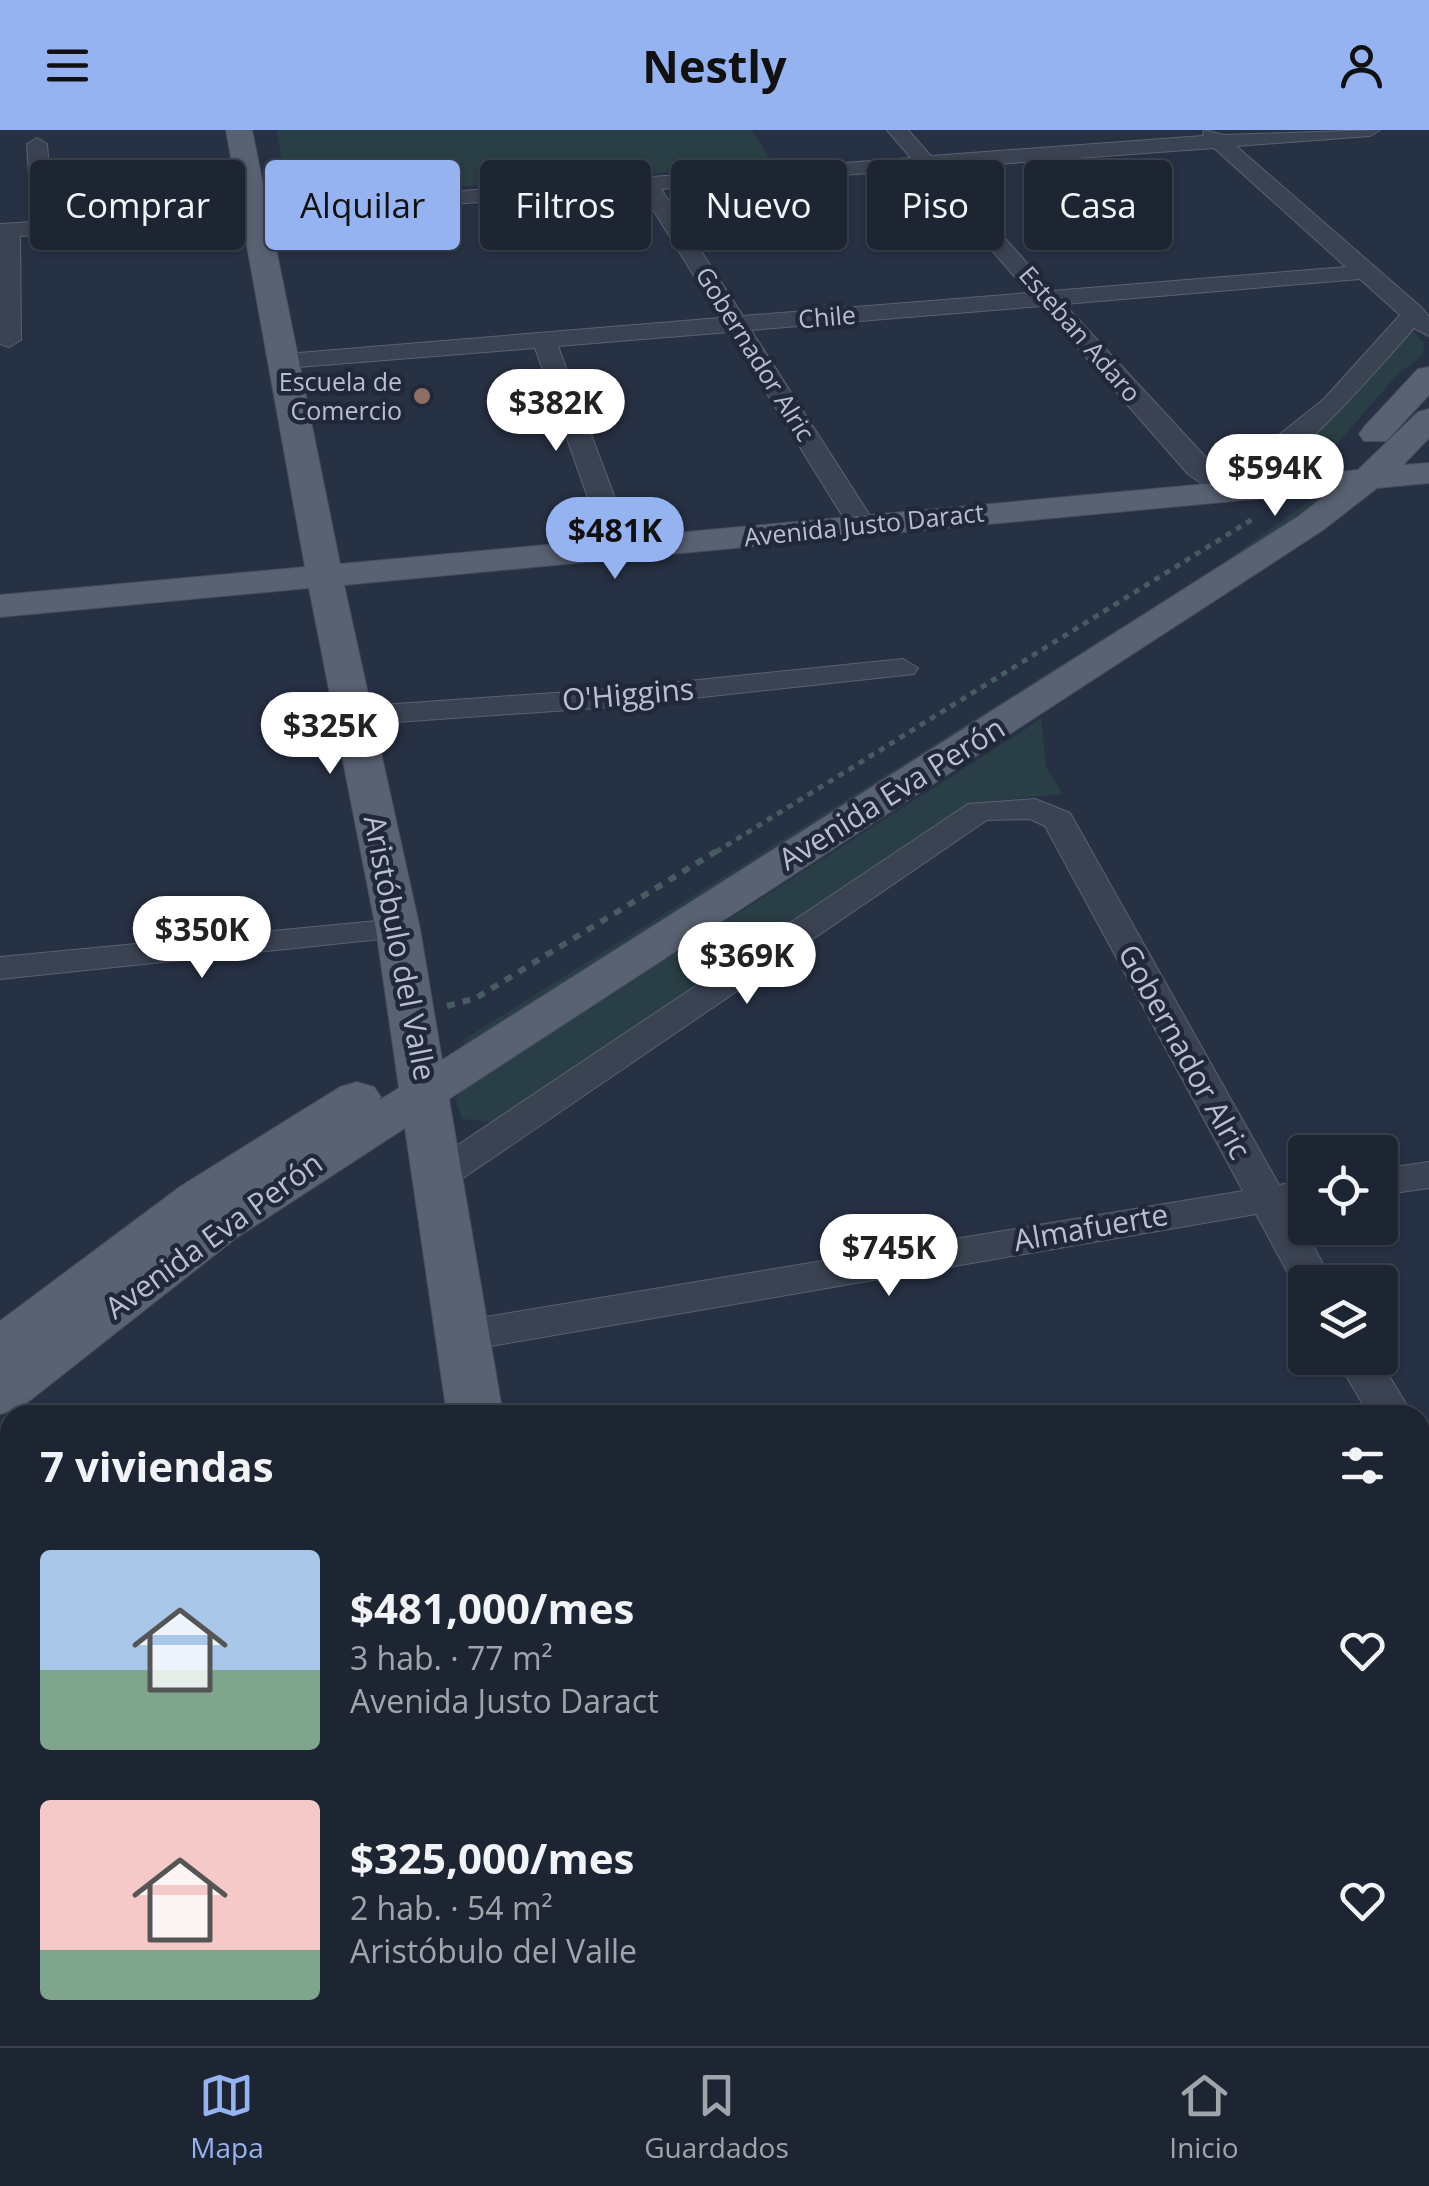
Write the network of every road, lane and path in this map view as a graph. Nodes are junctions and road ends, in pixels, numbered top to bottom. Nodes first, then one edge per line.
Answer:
1 (239, 130) edge
2 (898, 130) edge
3 (1370, 130) edge
4 (1212, 136) edge
5 (37, 144) dead end
6 (38, 160) edge
7 (926, 160) edge
8 (938, 160) edge
9 (867, 166) edge
10 (651, 183) edge
11 (651, 189) edge
12 (480, 195) edge
13 (254, 211) junction
14 (245, 212) edge
15 (30, 229) edge
16 (4, 230) edge
17 (1004, 247) edge
18 (1368, 272) junction
19 (1050, 298) junction
20 (1421, 321) edge
21 (738, 324) junction
22 (9, 340) dead end
23 (544, 340) junction
24 (286, 361) junction
25 (1429, 376) edge
26 (1429, 419) edge
27 (1429, 473) edge
28 (1343, 481) junction
29 (1224, 490) junction
30 (1259, 506) dead end
31 (862, 525) junction
32 (620, 549) junction
33 (325, 577) junction
34 (0, 606) edge
35 (903, 668) dead end
36 (353, 716) junction
37 (1058, 820) joint
38 (398, 928) junction
39 (0, 968) edge
40 (440, 1006) dead end
41 (422, 1072) junction
42 (440, 1176) junction
43 (1429, 1176) edge
44 (1398, 1180) edge
45 (1288, 1194) edge
46 (1264, 1198) junction
47 (1303, 1265) edge
48 (462, 1336) junction
49 (0, 1348) edge
50 (1367, 1375) edge
51 (0, 1395) edge
52 (472, 1405) edge
53 (1384, 1405) edge

1 - 13 main road, Aristóbulo del Valle
2 - 7 street, Esteban Adaro
3 - 4 street
4 - 8 street
4 - 18 street
5 - 6 street
9 - 10 street
11 - 21 street, Gobernador Alric
12 - 13 street
13 - 14 street
13 - 24 main road, Aristóbulo del Valle
15 - 16 street
16 - 22 street
17 - 19 street, Esteban Adaro
18 - 19 street, Chile
18 - 20 street
19 - 21 street, Chile
19 - 29 street, Esteban Adaro
20 - 29 street
21 - 23 street, Chile
21 - 31 street, Gobernador Alric
23 - 24 street, Chile
23 - 32 street
24 - 33 main road, Aristóbulo del Valle
25 - 28 main road, Avenida Eva Perón
26 - 28 main road, Avenida Eva Perón
27 - 28 main road, Avenida Justo Daract
28 - 29 main road, Avenida Justo Daract
28 - 41 main road, Avenida Eva Perón
29 - 31 main road, Avenida Justo Daract
30 - 40 path
31 - 32 main road, Avenida Justo Daract
32 - 33 main road, Avenida Justo Daract
33 - 34 main road, Avenida Justo Daract
33 - 36 main road, Aristóbulo del Valle
35 - 36 street, O'Higgins
36 - 38 main road, Aristóbulo del Valle
37 - 42 street, Avenida Eva Perón
37 - 46 street, Gobernador Alric
38 - 39 street
38 - 41 main road, Aristóbulo del Valle
41 - 42 main road, Aristóbulo del Valle
41 - 49 main road, Avenida Eva Perón
41 - 51 main road, Avenida Eva Perón
42 - 48 main road, Aristóbulo del Valle
43 - 44 street
45 - 46 street, Almafuerte
46 - 47 street, Gobernador Alric
46 - 48 street, Almafuerte
48 - 52 main road, Aristóbulo del Valle
50 - 53 street

